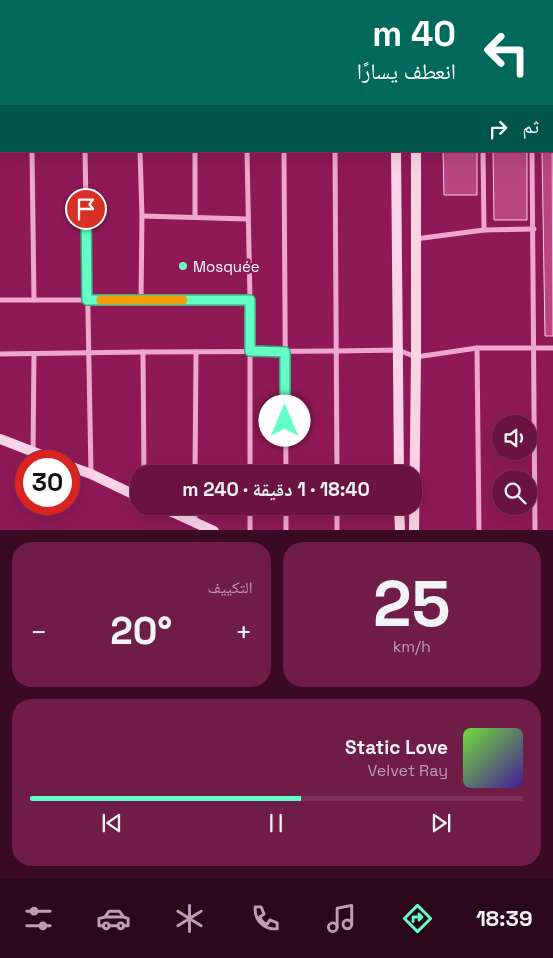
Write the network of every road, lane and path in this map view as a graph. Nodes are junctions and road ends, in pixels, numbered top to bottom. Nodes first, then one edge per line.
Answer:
1 (201, 0) edge
2 (252, 0) edge
3 (280, 0) edge
4 (32, 152) edge
5 (85, 152) edge
6 (140, 152) edge
7 (194, 152) edge
8 (246, 152) edge
9 (284, 152) edge
10 (334, 152) edge
11 (396, 152) edge
12 (416, 152) edge
13 (483, 152) edge
14 (532, 152) edge
15 (142, 216) junction
16 (195, 217) junction
17 (248, 219) junction
18 (534, 229) junction
19 (484, 230) junction
20 (415, 239) junction
21 (0, 300) edge
22 (34, 300) junction
23 (87, 300) junction
24 (141, 300) junction
25 (250, 300) junction
26 (477, 348) junction
27 (534, 348) junction
28 (553, 348) edge
29 (398, 350) junction
30 (250, 351) junction
31 (336, 351) junction
32 (143, 352) junction
33 (196, 352) junction
34 (285, 352) junction
35 (88, 353) junction
36 (0, 354) edge
37 (34, 354) junction
38 (416, 357) junction
39 (0, 439) edge
40 (26, 450) edge
41 (33, 450) edge
42 (144, 465) edge
43 (195, 465) edge
44 (250, 465) edge
45 (286, 465) edge
46 (337, 465) edge
47 (399, 465) edge
48 (80, 470) edge
49 (91, 474) junction
50 (130, 493) edge
51 (178, 515) edge
52 (194, 515) edge
53 (250, 515) edge
54 (286, 515) edge
55 (337, 515) edge
56 (399, 515) edge
57 (194, 522) junction
58 (214, 530) edge
59 (250, 530) edge
60 (286, 530) edge
61 (337, 530) edge
62 (400, 530) edge
63 (414, 530) edge
64 (479, 530) edge
65 (535, 530) edge

1 - 2 street
2 - 3 street
4 - 22 street
5 - 23 street
6 - 15 street
7 - 16 street
8 - 17 street
9 - 34 street
10 - 31 street
11 - 29 main road
12 - 20 main road
13 - 19 street
14 - 18 street
15 - 16 street
15 - 24 street
16 - 17 street
17 - 25 street
18 - 19 street
18 - 27 street
19 - 20 street
20 - 38 main road
21 - 22 street
22 - 23 street
23 - 24 street
23 - 35 street
24 - 25 street
25 - 30 street
26 - 27 street
26 - 38 street
26 - 64 street
27 - 28 street
27 - 65 street
29 - 31 street
29 - 38 street
29 - 47 main road
30 - 33 street
30 - 34 street
30 - 44 street
31 - 34 street
31 - 46 street
32 - 33 street
32 - 35 street
32 - 42 street
33 - 43 street
34 - 45 street
35 - 37 street
35 - 49 street
36 - 37 street
37 - 41 street
38 - 63 main road
39 - 40 main road
48 - 49 main road
49 - 50 main road
51 - 57 main road
52 - 57 street
53 - 59 street
54 - 60 street
55 - 61 street
56 - 62 main road
57 - 58 main road

